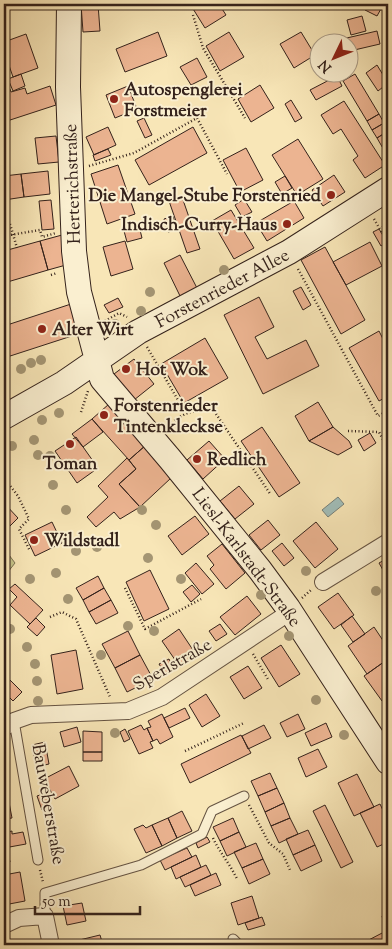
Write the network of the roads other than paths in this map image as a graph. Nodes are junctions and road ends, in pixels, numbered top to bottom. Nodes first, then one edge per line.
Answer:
1 (69, 4) edge
2 (388, 189) edge
3 (95, 362) junction
4 (4, 417) edge
5 (388, 542) edge
6 (322, 582) road end
7 (289, 610) junction
8 (9, 725) edge
9 (388, 762) edge
10 (244, 796) road end
11 (38, 860) road end
12 (46, 916) junction
13 (4, 925) edge
14 (51, 945) edge

1 - 3 main road, Herterichstraße
2 - 3 main road, Forstenrieder Allee
3 - 4 main road, Forstenrieder Allee
3 - 7 main road, Liesl-Karlstadt-Straße
5 - 6 street
7 - 8 street, Sperlstraße
7 - 9 main road, Liesl-Karlstadt-Straße
8 - 11 lane, Bauweberstraße
10 - 12 lane, Bauweberstraße
12 - 13 street
12 - 14 street

